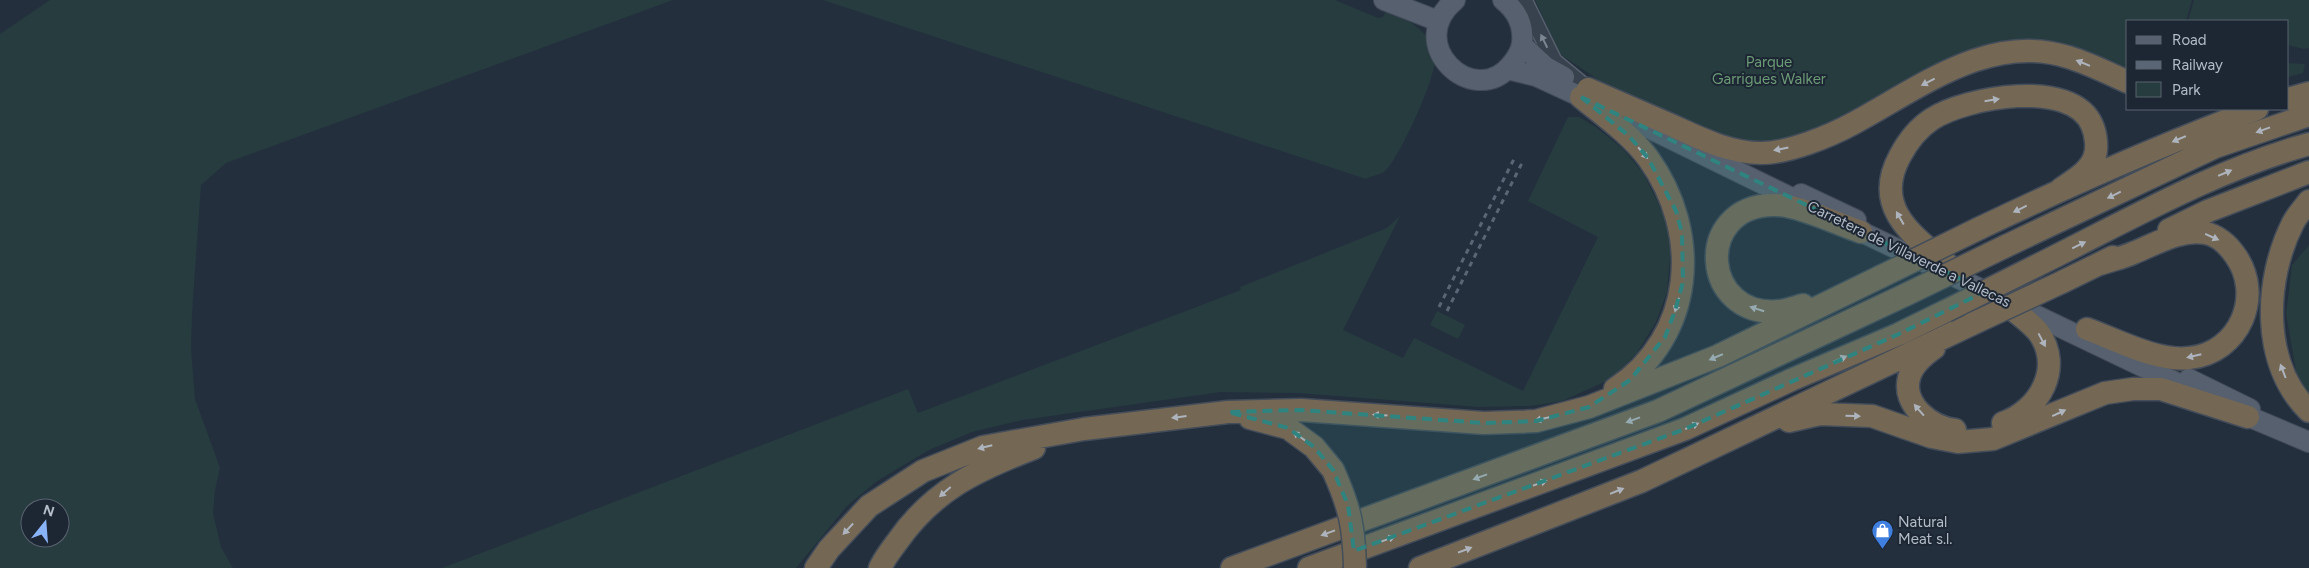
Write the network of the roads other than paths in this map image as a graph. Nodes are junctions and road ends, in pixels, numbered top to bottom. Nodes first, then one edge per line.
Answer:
1 (1384, 0) edge
2 (1455, 0) edge
3 (1512, 1) edge
4 (1438, 20) junction
5 (1522, 45) junction
6 (1507, 69) junction
7 (2309, 80) edge
8 (2126, 81) edge
9 (2289, 85) edge
10 (1584, 93) junction
11 (2309, 93) edge
12 (2289, 99) edge
13 (2254, 110) edge
14 (2309, 115) edge
15 (2309, 144) edge
16 (2309, 172) edge
17 (2061, 189) junction
18 (2309, 201) edge
19 (1861, 232) junction
20 (1948, 264) junction
21 (2100, 264) junction
22 (1855, 290) junction
23 (1995, 295) junction
24 (1962, 329) junction
25 (2087, 329) junction
26 (1589, 407) junction
27 (2309, 411) edge
28 (1228, 412) junction
29 (2248, 417) junction
30 (1753, 428) junction
31 (1084, 429) junction
32 (2309, 431) edge
33 (2309, 442) edge
34 (816, 568) edge
35 (880, 568) edge
36 (1232, 568) edge
37 (1309, 568) edge
38 (1355, 568) edge
39 (1420, 568) edge

1 - 4 main road
2 - 4 main road
3 - 5 main road
10 -> 3 street
4 - 6 main road
5 - 6 main road
5 - 10 main road, Carretera de Villaverde a Vallecas
6 - 10 main road, Carretera de Villaverde a Vallecas
7 - 9 highway
8 -> 10 highway
10 - 19 main road, Carretera de Villaverde a Vallecas
10 - 20 main road, Carretera de Villaverde a Vallecas
10 -> 26 highway
11 - 12 highway
13 -> 17 highway
14 -> 36 highway, bridge
37 -> 15 highway, bridge
16 - 21 highway
20 -> 17 highway
17 -> 22 highway, bridge
27 -> 18 highway
22 -> 19 highway
19 - 23 main road, Carretera de Villaverde a Vallecas
20 - 25 main road, Carretera de Villaverde a Vallecas
21 - 24 highway, bridge
21 -> 25 highway
22 -> 26 highway
23 -> 24 highway
23 - 29 main road, Carretera de Villaverde a Vallecas
24 - 30 highway
25 - 32 main road, Carretera de Villaverde a Vallecas
26 -> 28 highway
28 -> 31 highway
38 -> 28 highway, bridge
30 -> 29 highway
29 - 33 main road, Carretera de Villaverde a Vallecas
39 -> 30 highway
31 -> 34 highway
31 -> 35 highway

